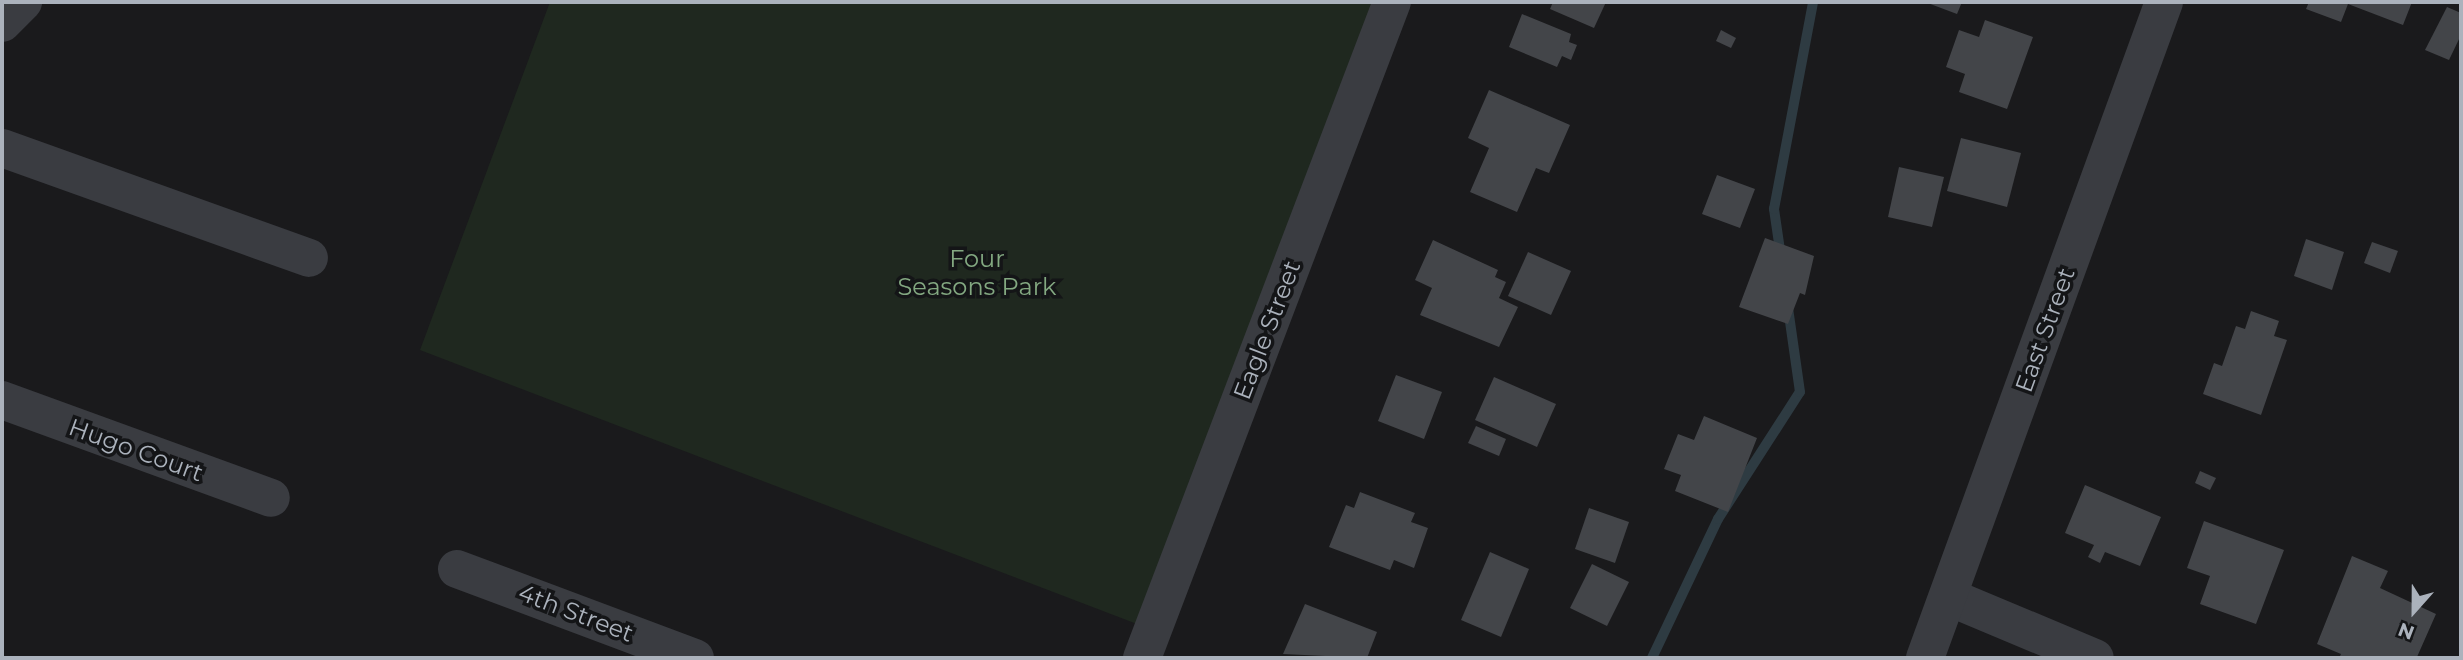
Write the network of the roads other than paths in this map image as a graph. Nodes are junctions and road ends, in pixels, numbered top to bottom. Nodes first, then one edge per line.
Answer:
1 (23, 2) edge
2 (1392, 2) edge
3 (2164, 2) edge
4 (2, 23) edge
5 (2, 148) edge
6 (309, 258) dead end
7 (2, 400) edge
8 (271, 498) dead end
9 (457, 569) dead end
10 (1949, 597) junction
11 (695, 658) edge
12 (1142, 658) edge
13 (1925, 658) edge
14 (2095, 658) edge

1 - 4 street
2 - 12 street, Eagle Street
3 - 10 street, East Street
5 - 6 street
7 - 8 street, Hugo Court
9 - 11 street, 4th Street
10 - 13 street, East Street
10 - 14 street

